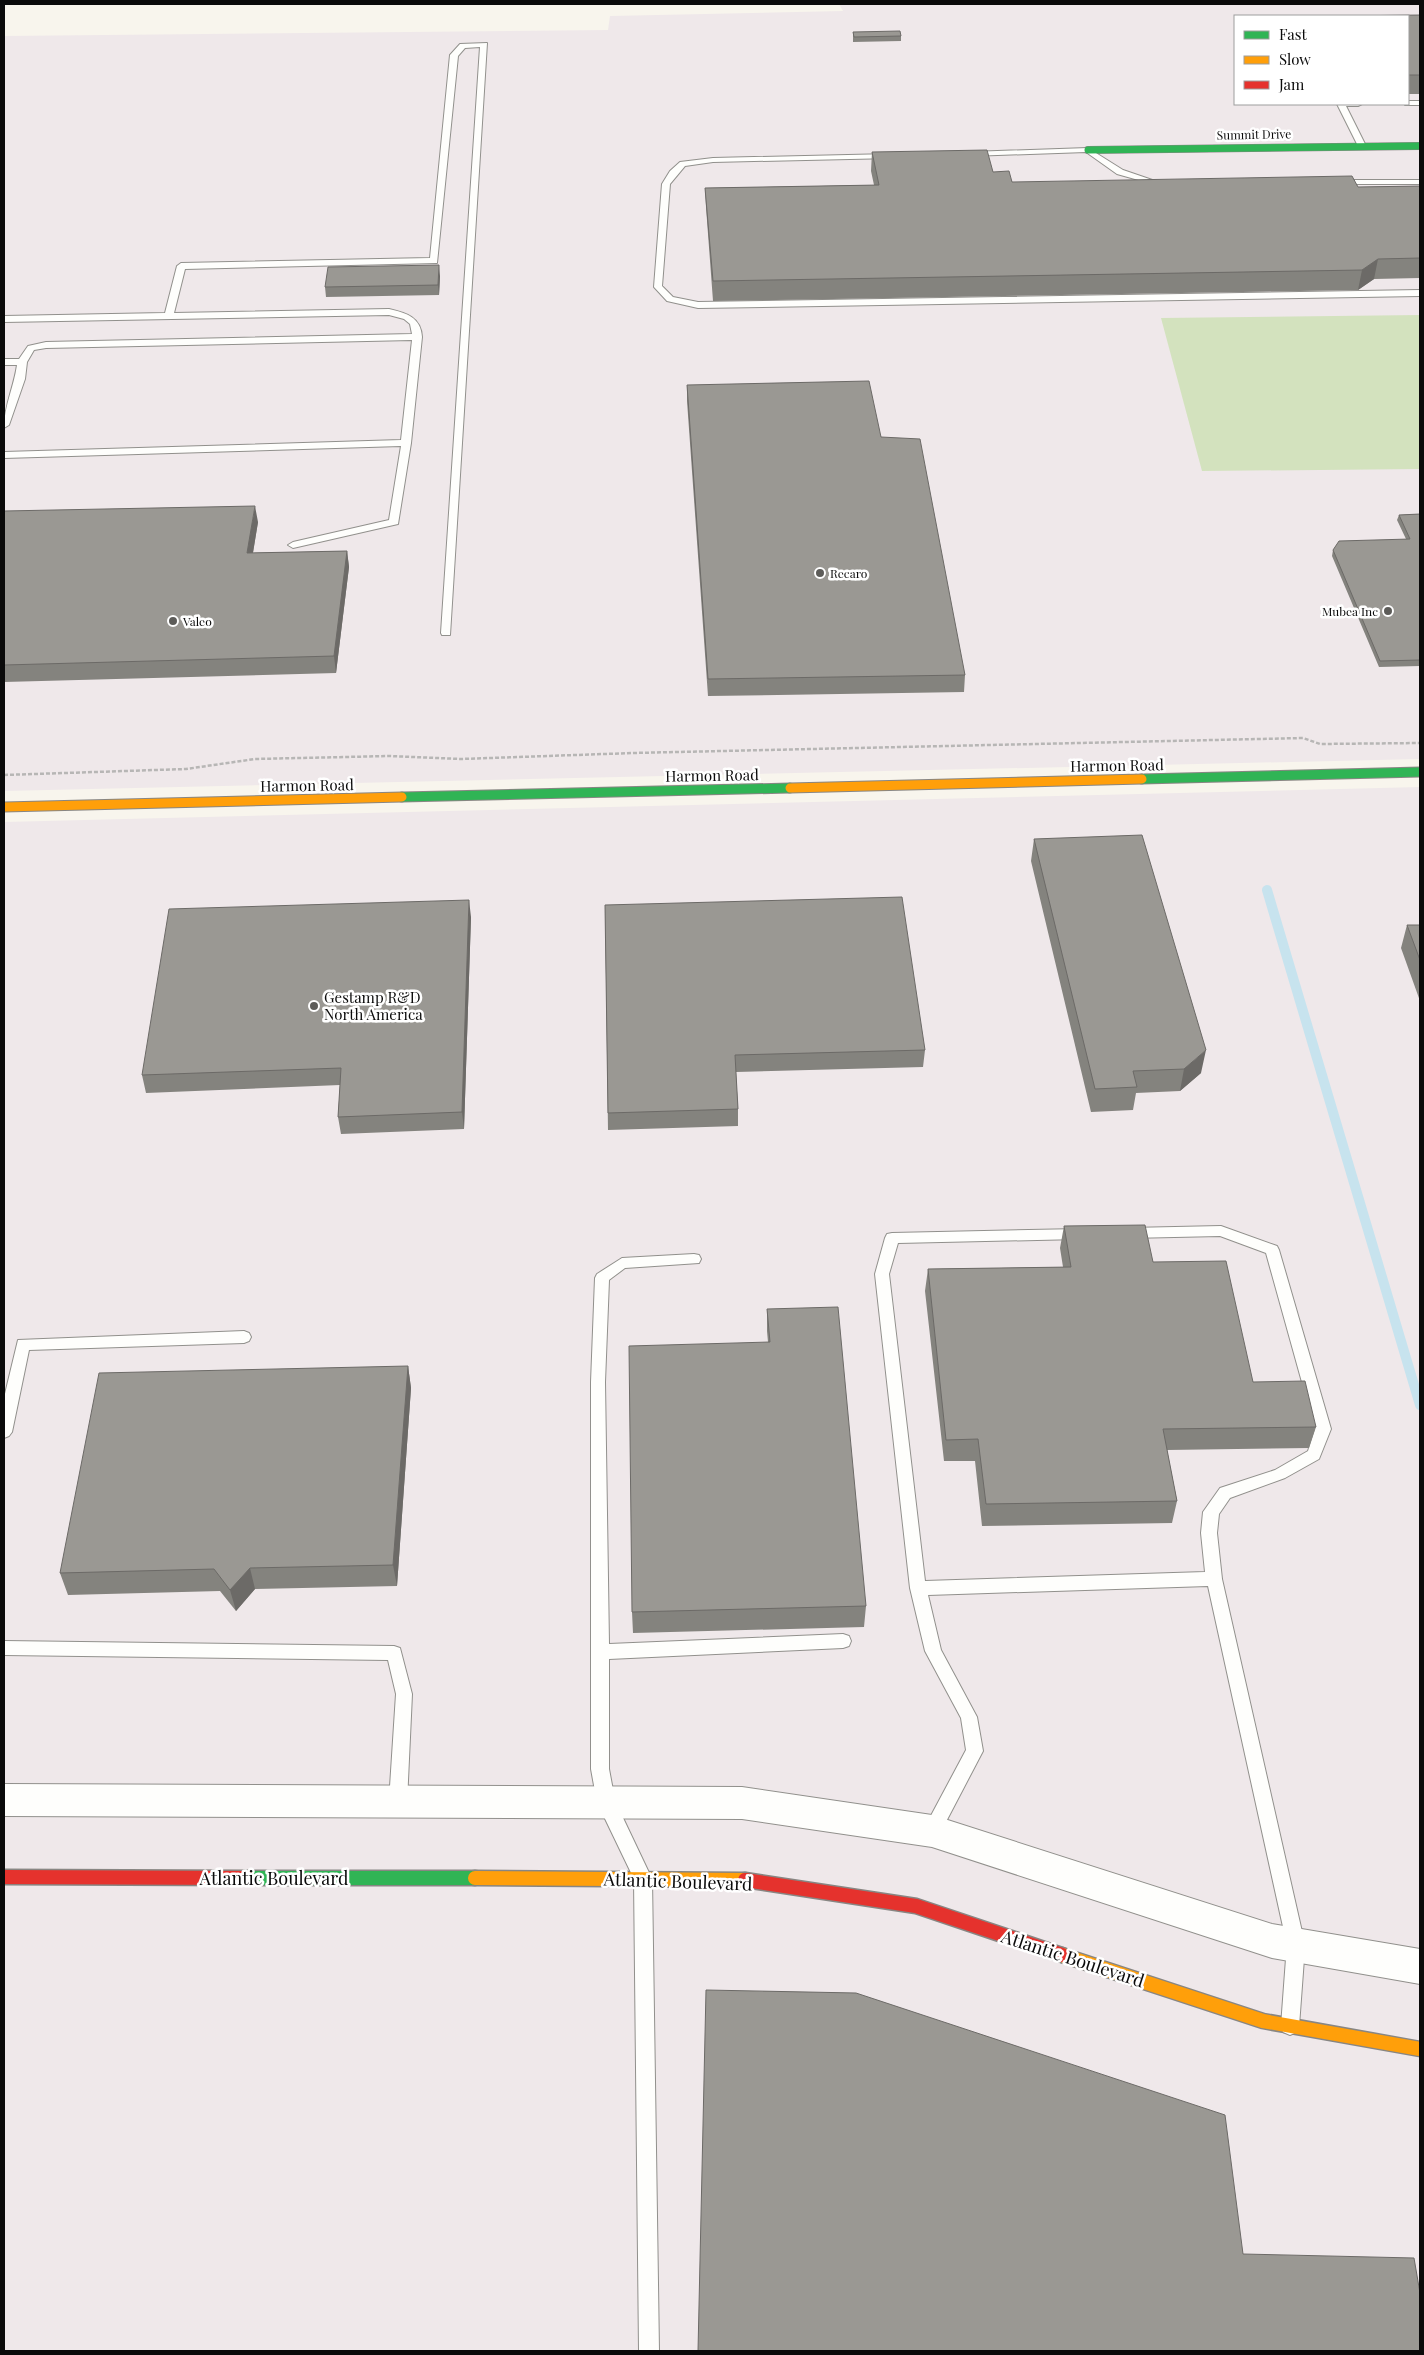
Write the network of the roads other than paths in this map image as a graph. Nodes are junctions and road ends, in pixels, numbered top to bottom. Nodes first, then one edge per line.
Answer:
1 (1342, 105) edge
2 (1362, 146) junction
3 (1420, 146) edge
4 (1088, 150) junction
5 (956, 154) edge
6 (898, 156) edge
7 (1322, 182) edge
8 (1420, 182) edge
9 (1165, 184) edge
10 (1420, 293) edge
11 (169, 316) junction
12 (4, 319) edge
13 (417, 337) junction
14 (4, 362) edge
15 (22, 362) junction
16 (4, 425) edge
17 (406, 443) junction
18 (4, 455) edge
19 (293, 545) dead end
20 (446, 633) dead end
21 (1420, 772) edge
22 (4, 807) edge
23 (1091, 1234) edge
24 (1111, 1234) edge
25 (694, 1260) dead end
26 (244, 1337) dead end
27 (4, 1432) edge
28 (1214, 1579) junction
29 (918, 1588) junction
30 (843, 1641) dead end
31 (4, 1648) edge
32 (601, 1652) junction
33 (4, 1800) edge
34 (398, 1802) junction
35 (606, 1802) junction
36 (932, 1831) junction
37 (4, 1877) edge
38 (643, 1879) junction
39 (1296, 1945) junction
40 (1420, 1967) edge
41 (1290, 2026) junction
42 (1420, 2049) edge
43 (649, 2351) edge

1 - 2 lane
2 - 3 street, Summit Drive
2 - 4 street, Summit Drive
4 - 5 lane
4 - 9 lane
6 - 10 lane
7 - 8 lane
11 - 12 lane
11 - 13 lane
11 - 20 lane
13 - 15 lane
13 - 17 lane
14 - 15 lane
15 - 16 lane
17 - 18 lane
17 - 19 lane
21 - 22 street, Harmon Road
23 - 29 lane
24 - 28 lane
25 - 32 lane
26 - 27 lane
28 - 29 lane
28 - 39 lane
29 - 36 lane
30 - 32 lane
31 - 34 lane
32 - 35 lane
33 - 34 street
34 - 35 street
35 - 36 street
35 - 38 lane
36 - 39 street
37 - 38 street, Atlantic Boulevard
38 - 41 street, Atlantic Boulevard
38 - 43 lane
39 - 40 street
39 - 41 lane
41 - 42 street, Atlantic Boulevard

